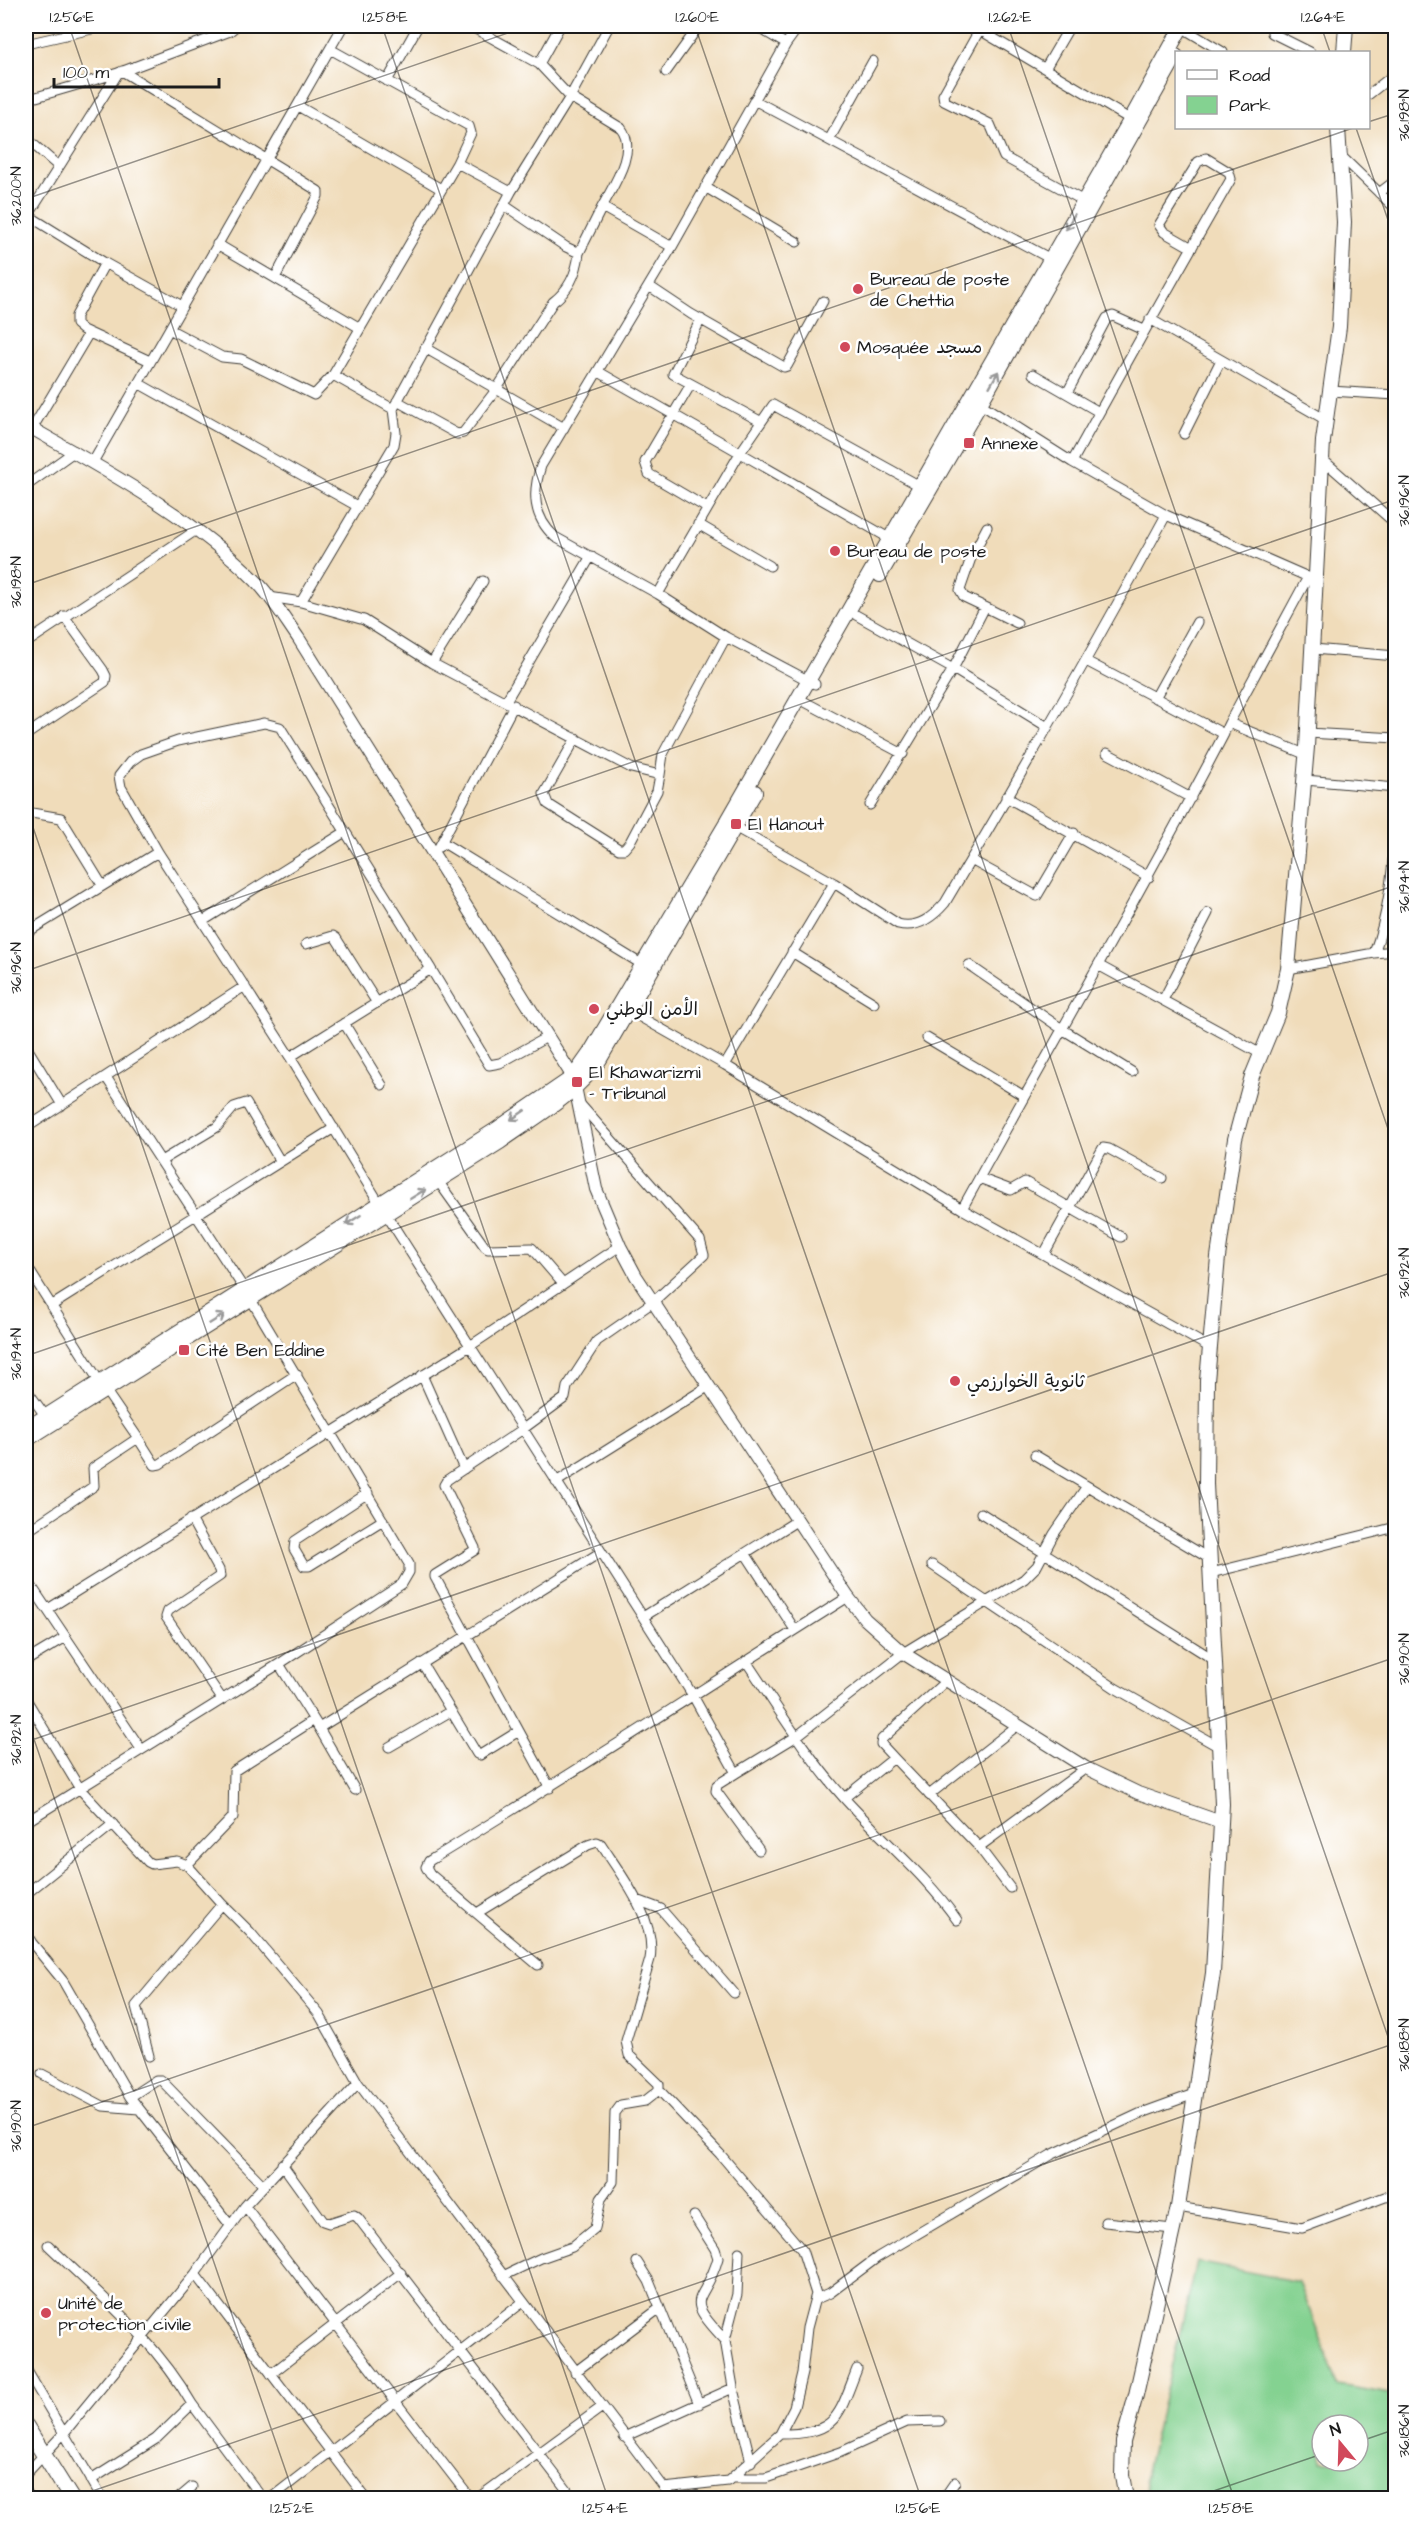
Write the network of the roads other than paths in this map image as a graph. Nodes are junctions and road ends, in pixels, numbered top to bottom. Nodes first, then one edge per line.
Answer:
1 (105, 26) edge
2 (236, 26) edge
3 (343, 26) edge
4 (418, 26) edge
5 (470, 26) edge
6 (560, 26) edge
7 (609, 26) edge
8 (699, 26) edge
9 (756, 26) edge
10 (799, 26) edge
11 (1070, 26) edge
12 (1273, 26) edge
13 (1346, 26) edge
14 (977, 27) edge
15 (1186, 27) edge
16 (26, 44) edge
17 (786, 44) junction
18 (330, 49) junction
19 (1178, 51) edge
20 (1222, 51) edge
21 (1308, 51) edge
22 (1344, 51) edge
23 (1175, 57) edge
24 (873, 61) dead end
25 (539, 64) junction
26 (1046, 67) junction
27 (120, 72) junction
28 (666, 72) dead end
29 (1395, 73) edge
30 (387, 81) junction
31 (1370, 93) edge
32 (570, 97) junction
33 (26, 100) edge
34 (754, 100) junction
35 (298, 106) junction
36 (1134, 122) junction
37 (1338, 129) edge
38 (26, 138) edge
39 (829, 140) junction
40 (1340, 155) junction
41 (266, 160) junction
42 (457, 163) junction
43 (58, 166) junction
44 (1395, 180) edge
45 (705, 187) junction
46 (441, 189) junction
47 (511, 192) junction
48 (1380, 193) junction
49 (1082, 200) junction
50 (504, 205) junction
51 (602, 207) junction
52 (1395, 209) edge
53 (27, 215) edge
54 (796, 242) dead end
55 (217, 244) junction
56 (672, 247) junction
57 (1192, 248) junction
58 (579, 253) junction
59 (1049, 258) junction
60 (105, 263) junction
61 (274, 278) junction
62 (649, 286) junction
63 (823, 301) dead end
64 (182, 306) junction
65 (701, 319) junction
66 (1150, 319) junction
67 (360, 328) junction
68 (171, 330) junction
69 (1144, 330) junction
70 (89, 333) junction
71 (425, 348) junction
72 (1221, 360) junction
73 (150, 361) junction
74 (599, 372) junction
75 (1033, 374) dead end
76 (333, 375) junction
77 (138, 383) junction
78 (691, 384) junction
79 (496, 390) junction
80 (1330, 391) junction
81 (1067, 393) junction
82 (1395, 395) edge
83 (975, 400) junction
84 (395, 405) junction
85 (1099, 412) junction
86 (674, 415) junction
87 (1326, 420) junction
88 (760, 421) junction
89 (29, 427) edge
90 (564, 428) junction
91 (1184, 434) dead end
92 (75, 451) junction
93 (740, 453) junction
94 (1322, 459) junction
95 (93, 462) junction
96 (1072, 462) junction
97 (26, 486) edge
98 (920, 486) junction
99 (357, 506) junction
100 (707, 508) junction
101 (1166, 515) junction
102 (698, 524) junction
103 (1395, 524) edge
104 (987, 527) dead end
105 (198, 529) junction
106 (894, 541) junction
107 (591, 556) junction
108 (770, 566) dead end
109 (1312, 579) junction
110 (483, 580) dead end
111 (658, 594) junction
112 (269, 597) junction
113 (301, 602) junction
114 (985, 607) junction
115 (856, 615) junction
116 (64, 616) junction
117 (1197, 622) dead end
118 (1017, 623) dead end
119 (726, 637) junction
120 (26, 643) edge
121 (1313, 649) junction
122 (1395, 656) edge
123 (1086, 661) junction
124 (432, 663) junction
125 (953, 669) junction
126 (811, 682) junction
127 (1155, 698) junction
128 (805, 702) junction
129 (510, 703) junction
130 (1229, 723) junction
131 (1046, 726) junction
132 (1308, 733) junction
133 (1224, 734) junction
134 (26, 735) edge
135 (576, 738) junction
136 (1395, 738) edge
137 (1107, 753) dead end
138 (903, 754) junction
139 (1306, 755) junction
140 (660, 774) junction
141 (1305, 780) junction
142 (1395, 788) edge
143 (1006, 797) junction
144 (1191, 798) junction
145 (870, 805) dead end
146 (26, 812) edge
147 (731, 825) junction
148 (1395, 830) edge
149 (345, 832) junction
150 (1074, 833) junction
151 (442, 842) junction
152 (158, 852) junction
153 (434, 854) junction
154 (971, 860) junction
155 (1149, 878) junction
156 (834, 883) junction
157 (102, 885) junction
158 (1208, 913) dead end
159 (203, 921) junction
160 (26, 933) edge
161 (306, 944) dead end
162 (1395, 951) edge
163 (792, 952) junction
164 (1374, 953) junction
165 (643, 965) junction
166 (969, 965) dead end
167 (1098, 965) junction
168 (431, 969) junction
169 (1288, 969) junction
170 (245, 986) junction
171 (1163, 1000) junction
172 (377, 1003) junction
173 (874, 1003) dead end
174 (628, 1010) junction
175 (344, 1023) junction
176 (1062, 1029) junction
177 (548, 1037) junction
178 (927, 1038) dead end
179 (26, 1046) edge
180 (1261, 1054) junction
181 (290, 1057) junction
182 (725, 1065) junction
183 (1132, 1072) dead end
184 (106, 1077) junction
185 (574, 1083) junction
186 (381, 1085) dead end
187 (1024, 1096) junction
188 (579, 1103) junction
189 (62, 1105) junction
190 (26, 1128) edge
191 (334, 1128) junction
192 (161, 1161) junction
193 (280, 1161) junction
194 (979, 1178) junction
195 (1162, 1178) dead end
196 (438, 1181) junction
197 (1069, 1208) junction
198 (383, 1209) junction
199 (962, 1209) junction
200 (195, 1214) junction
201 (1121, 1237) dead end
202 (620, 1246) junction
203 (1044, 1254) junction
204 (26, 1264) edge
205 (563, 1284) junction
206 (247, 1293) junction
207 (653, 1302) junction
208 (51, 1306) junction
209 (470, 1346) junction
210 (1211, 1348) junction
211 (297, 1374) junction
212 (422, 1375) junction
213 (102, 1386) junction
214 (709, 1386) junction
215 (26, 1389) edge
216 (48, 1420) junction
217 (26, 1429) edge
218 (523, 1430) junction
219 (331, 1431) junction
220 (138, 1438) junction
221 (26, 1440) edge
222 (1035, 1455) dead end
223 (464, 1469) junction
224 (556, 1482) junction
225 (1087, 1486) junction
226 (368, 1493) junction
227 (981, 1513) dead end
228 (191, 1519) junction
229 (383, 1520) junction
230 (798, 1520) junction
231 (1395, 1527) edge
232 (26, 1532) edge
233 (601, 1552) junction
234 (1044, 1552) junction
235 (745, 1553) junction
236 (1210, 1559) junction
237 (932, 1565) dead end
238 (1211, 1573) junction
239 (26, 1578) edge
240 (848, 1597) junction
241 (988, 1602) junction
242 (48, 1609) junction
243 (643, 1617) junction
244 (795, 1630) junction
245 (466, 1635) junction
246 (66, 1637) junction
247 (903, 1653) junction
248 (26, 1661) edge
249 (746, 1661) junction
250 (1216, 1661) junction
251 (422, 1663) junction
252 (279, 1664) junction
253 (947, 1680) junction
254 (692, 1694) junction
255 (26, 1699) edge
256 (222, 1699) junction
257 (451, 1711) junction
258 (316, 1724) junction
259 (1018, 1725) junction
260 (519, 1731) junction
261 (797, 1736) junction
262 (389, 1747) dead end
263 (1221, 1748) junction
264 (141, 1749) junction
265 (894, 1758) junction
266 (1086, 1768) junction
267 (736, 1773) junction
268 (550, 1788) junction
269 (80, 1789) junction
270 (355, 1790) dead end
271 (929, 1795) junction
272 (844, 1798) junction
273 (26, 1822) edge
274 (1221, 1822) junction
275 (113, 1824) junction
276 (979, 1846) junction
277 (759, 1850) dead end
278 (187, 1865) junction
279 (1010, 1888) dead end
280 (26, 1894) edge
281 (637, 1899) junction
282 (222, 1904) junction
283 (477, 1914) junction
284 (957, 1920) dead end
285 (26, 1933) edge
286 (28, 1945) edge
287 (537, 1965) dead end
288 (734, 1993) dead end
289 (149, 2056) dead end
290 (42, 2074) dead end
291 (358, 2083) junction
292 (659, 2090) junction
293 (1194, 2094) junction
294 (130, 2097) junction
295 (139, 2109) junction
296 (282, 2164) junction
297 (263, 2185) junction
298 (1395, 2196) edge
299 (245, 2206) junction
300 (1178, 2207) junction
301 (694, 2216) dead end
302 (1105, 2222) dead end
303 (230, 2225) junction
304 (1173, 2229) junction
305 (48, 2245) dead end
306 (739, 2252) dead end
307 (637, 2262) dead end
308 (401, 2273) junction
309 (195, 2274) junction
310 (503, 2276) junction
311 (816, 2299) junction
312 (523, 2302) junction
313 (660, 2308) junction
314 (336, 2324) junction
315 (143, 2337) junction
316 (725, 2340) junction
317 (461, 2351) junction
318 (26, 2369) edge
319 (857, 2369) dead end
320 (575, 2372) junction
321 (271, 2374) junction
322 (733, 2388) junction
323 (396, 2401) junction
324 (192, 2404) junction
325 (699, 2404) junction
326 (602, 2407) junction
327 (940, 2421) dead end
328 (26, 2427) edge
329 (64, 2433) junction
330 (780, 2434) junction
331 (624, 2437) junction
332 (330, 2452) junction
333 (43, 2453) junction
334 (539, 2454) junction
335 (751, 2462) junction
336 (26, 2474) edge
337 (734, 2478) junction
338 (91, 2480) junction
339 (955, 2482) dead end
340 (192, 2487) dead end
341 (664, 2488) junction
342 (26, 2491) edge
343 (30, 2499) edge
344 (71, 2499) edge
345 (102, 2499) edge
346 (179, 2499) edge
347 (262, 2499) edge
348 (271, 2499) edge
349 (366, 2499) edge
350 (470, 2499) edge
351 (478, 2499) edge
352 (573, 2499) edge
353 (672, 2499) edge
354 (944, 2499) edge
355 (1126, 2499) edge

1 - 16 street
2 - 27 street
3 - 18 street
4 - 30 street
5 - 25 street
6 - 25 street
7 - 32 street
8 - 28 street
9 - 17 street
10 - 17 street
11 - 26 street
12 - 21 street
13 - 22 main road
14 - 26 street
14 - 49 street
15 - 19 main road
15 - 20 street
15 - 36 main road
17 - 34 street
18 - 30 street
18 - 35 street
23 - 36 main road
24 - 39 street
25 - 32 street
26 - 36 street
27 - 33 street
27 - 41 street
27 - 43 street
29 - 31 street
30 - 42 street
32 - 47 street
32 - 51 street
34 - 39 street
34 - 45 street
35 - 41 street
35 - 46 street
36 - 49 main road
83 -> 36 main road
37 - 40 main road
38 - 43 street
39 - 59 street
40 - 48 street
40 - 80 main road
41 - 55 street
41 - 61 street
42 - 46 street
42 - 47 street
43 - 53 street
44 - 48 street
45 - 54 street
45 - 56 street
46 - 67 street
47 - 50 street
48 - 52 street
49 -> 59 main road
50 - 58 street
50 - 71 street
51 - 56 street
51 - 58 street
53 - 60 street
55 - 61 street
55 - 64 street
56 - 62 street
57 - 57 street
57 - 66 street
58 - 79 street
59 - 83 main road
60 - 64 street
60 - 70 street
61 - 67 street
62 - 65 street
62 - 74 street
63 - 65 street
64 - 68 street
65 - 78 street
66 - 69 street
66 - 72 street
67 - 76 street
68 - 73 street
68 - 76 street
69 - 81 street
69 - 85 street
70 - 73 street
70 - 89 street
71 - 79 street
71 - 84 street
72 - 87 street
72 - 91 street
73 - 77 street
74 - 86 street
74 - 90 street
75 - 81 street
76 - 84 street
77 - 95 street
77 - 99 street
78 - 86 street
78 - 88 street
79 - 84 street
79 - 90 street
80 - 82 street
80 - 87 main road
81 - 85 street
83 - 96 street
83 - 98 main road
83 - 106 main road
84 - 99 street
85 - 96 street
86 - 93 street
86 - 100 street
87 - 94 main road
88 - 93 street
88 - 98 street
89 - 92 street
90 - 107 street
92 - 95 street
92 - 97 street
93 - 100 street
93 - 106 street
94 - 103 street
94 - 109 main road
95 - 105 street
96 - 101 street
98 - 106 main road
99 - 113 street
100 - 102 street
101 - 109 street
101 - 123 street
102 - 108 street
102 - 111 street
104 - 114 street
105 - 112 street
105 - 116 street
106 - 115 main road
106 - 126 main road
107 - 111 street
107 - 129 street
109 - 121 main road
109 - 130 street
110 - 124 street
111 - 119 street
112 - 113 street
112 - 153 street
113 - 124 street
114 - 118 street
114 - 125 street
115 - 125 street
115 - 126 main road
116 - 120 street
116 - 134 street
117 - 127 street
119 - 126 street
119 - 140 street
121 - 122 street
121 - 132 main road
123 - 127 street
123 - 131 street
124 - 129 street
125 - 131 street
125 - 138 street
126 - 128 main road
126 - 147 main road
127 - 133 street
128 - 138 street
128 - 147 main road
129 - 135 street
129 - 151 street
130 - 133 street
130 - 139 street
131 - 143 street
132 - 136 street
132 - 139 main road
133 - 144 street
135 - 140 street
135 - 140 street
137 - 144 street
138 - 145 street
139 - 141 main road
141 - 142 street
141 - 169 main road
143 - 150 street
143 - 154 street
144 - 155 street
146 - 157 street
147 - 156 street
147 - 165 main road
147 - 174 main road
148 - 164 street
149 - 152 street
149 - 159 street
149 - 168 street
150 - 154 street
150 - 155 street
151 - 153 street
151 - 165 street
152 - 157 street
152 - 159 street
153 - 177 street
154 - 156 street
155 - 167 street
156 - 163 street
157 - 160 street
158 - 171 street
159 - 170 street
161 - 172 street
162 - 164 street
163 - 173 street
163 - 182 street
164 - 169 street
165 - 185 main road
166 - 176 street
167 - 171 street
167 - 176 street
168 - 172 street
168 - 177 street
169 - 180 main road
170 - 181 street
170 - 184 street
171 - 180 street
172 - 175 street
174 - 182 street
174 - 185 main road
175 - 181 street
175 - 186 street
176 - 183 street
176 - 187 street
177 - 185 street
178 - 187 street
179 - 189 street
180 - 210 main road
181 - 191 street
182 - 199 street
184 - 189 street
184 - 192 street
185 - 188 street
185 - 196 main road
185 -> 198 main road
187 - 194 street
188 - 202 street
188 - 207 street
189 - 190 street
191 - 193 street
191 - 198 street
192 - 193 street
192 - 200 street
193 - 200 street
194 - 197 street
194 - 199 street
195 - 197 street
198 -> 196 main road
196 - 205 street
197 - 201 street
197 - 203 street
198 - 206 main road
198 - 209 street
199 - 203 street
200 - 206 street
200 - 208 street
202 - 205 street
202 - 207 street
203 - 210 street
204 - 208 street
205 - 209 street
206 - 211 street
206 - 213 main road
207 - 214 street
207 - 218 street
208 - 213 street
209 - 212 street
209 - 218 street
210 - 236 main road
211 - 219 street
211 - 220 street
212 - 219 street
212 - 223 street
213 - 216 main road
213 - 220 street
214 - 224 street
214 - 230 street
215 - 216 street
216 - 217 main road
216 - 221 main road
218 - 223 street
218 - 224 street
219 - 226 street
219 - 228 street
220 - 232 street
222 - 225 street
223 - 245 street
224 - 233 street
225 - 234 street
225 - 236 street
226 - 229 street
226 - 229 street
227 - 234 street
228 - 242 street
228 - 256 street
229 - 252 street
230 - 235 street
230 - 240 street
231 - 238 street
233 - 243 street
233 - 245 street
234 - 241 street
234 - 250 street
235 - 243 street
235 - 244 street
236 - 238 main road
237 - 241 street
238 - 250 main road
239 - 242 street
240 - 244 street
240 - 247 street
241 - 247 street
241 - 263 street
242 - 246 street
243 - 254 street
244 - 249 street
245 - 251 street
245 - 260 street
246 - 248 street
246 - 264 street
247 - 253 street
247 - 261 street
249 - 254 street
249 - 261 street
250 - 263 main road
251 - 257 street
251 - 258 street
252 - 256 street
252 - 258 street
253 - 259 street
253 - 265 street
254 - 267 street
254 - 268 street
255 - 269 street
256 - 264 street
257 - 260 street
257 - 262 street
258 - 270 street
258 - 278 street
259 - 266 street
259 - 271 street
260 - 268 street
261 - 267 street
261 - 272 street
263 - 274 main road
264 - 269 street
265 - 271 street
265 - 272 street
266 - 274 street
266 - 276 street
267 - 277 street
268 - 283 street
269 - 273 street
269 - 275 street
271 - 276 street
272 - 284 street
274 - 293 main road
275 - 278 street
275 - 280 street
276 - 279 street
278 - 282 street
281 - 283 street
281 - 288 street
281 - 292 street
282 - 289 street
282 - 291 street
283 - 287 street
285 - 286 street
286 - 294 street
290 - 295 street
291 - 296 street
291 - 310 street
292 - 310 street
292 - 311 street
293 - 300 main road
293 - 311 street
294 - 295 street
294 - 297 street
295 - 303 street
296 - 297 street
296 - 308 street
297 - 299 street
298 - 300 street
299 - 303 street
299 - 314 street
300 - 304 main road
301 - 316 street
302 - 304 street
303 - 309 street
304 - 355 main road
305 - 315 street
306 - 316 street
307 - 313 street
308 - 314 street
308 - 317 street
309 - 315 street
309 - 321 street
310 - 312 street
311 - 330 street
312 - 317 street
312 - 320 street
313 - 320 street
313 - 325 street
314 - 321 street
314 - 323 street
315 - 324 street
315 - 329 street
316 - 322 street
317 - 323 street
317 - 334 street
318 - 329 street
319 - 330 street
320 - 326 street
321 - 332 street
322 - 325 street
322 - 335 street
323 - 332 street
323 - 350 street
324 - 338 street
324 - 347 street
325 - 331 street
326 - 331 street
326 - 334 street
327 - 337 street
328 - 333 highway
329 - 333 street
329 - 338 street
330 - 335 street
331 - 341 street
332 - 348 street
332 - 349 street
333 - 336 street
333 - 344 highway
334 - 351 street
334 - 352 street
335 - 337 street
337 - 341 street
338 - 345 street
339 - 354 street
340 - 346 street
341 - 353 street
342 - 343 street

